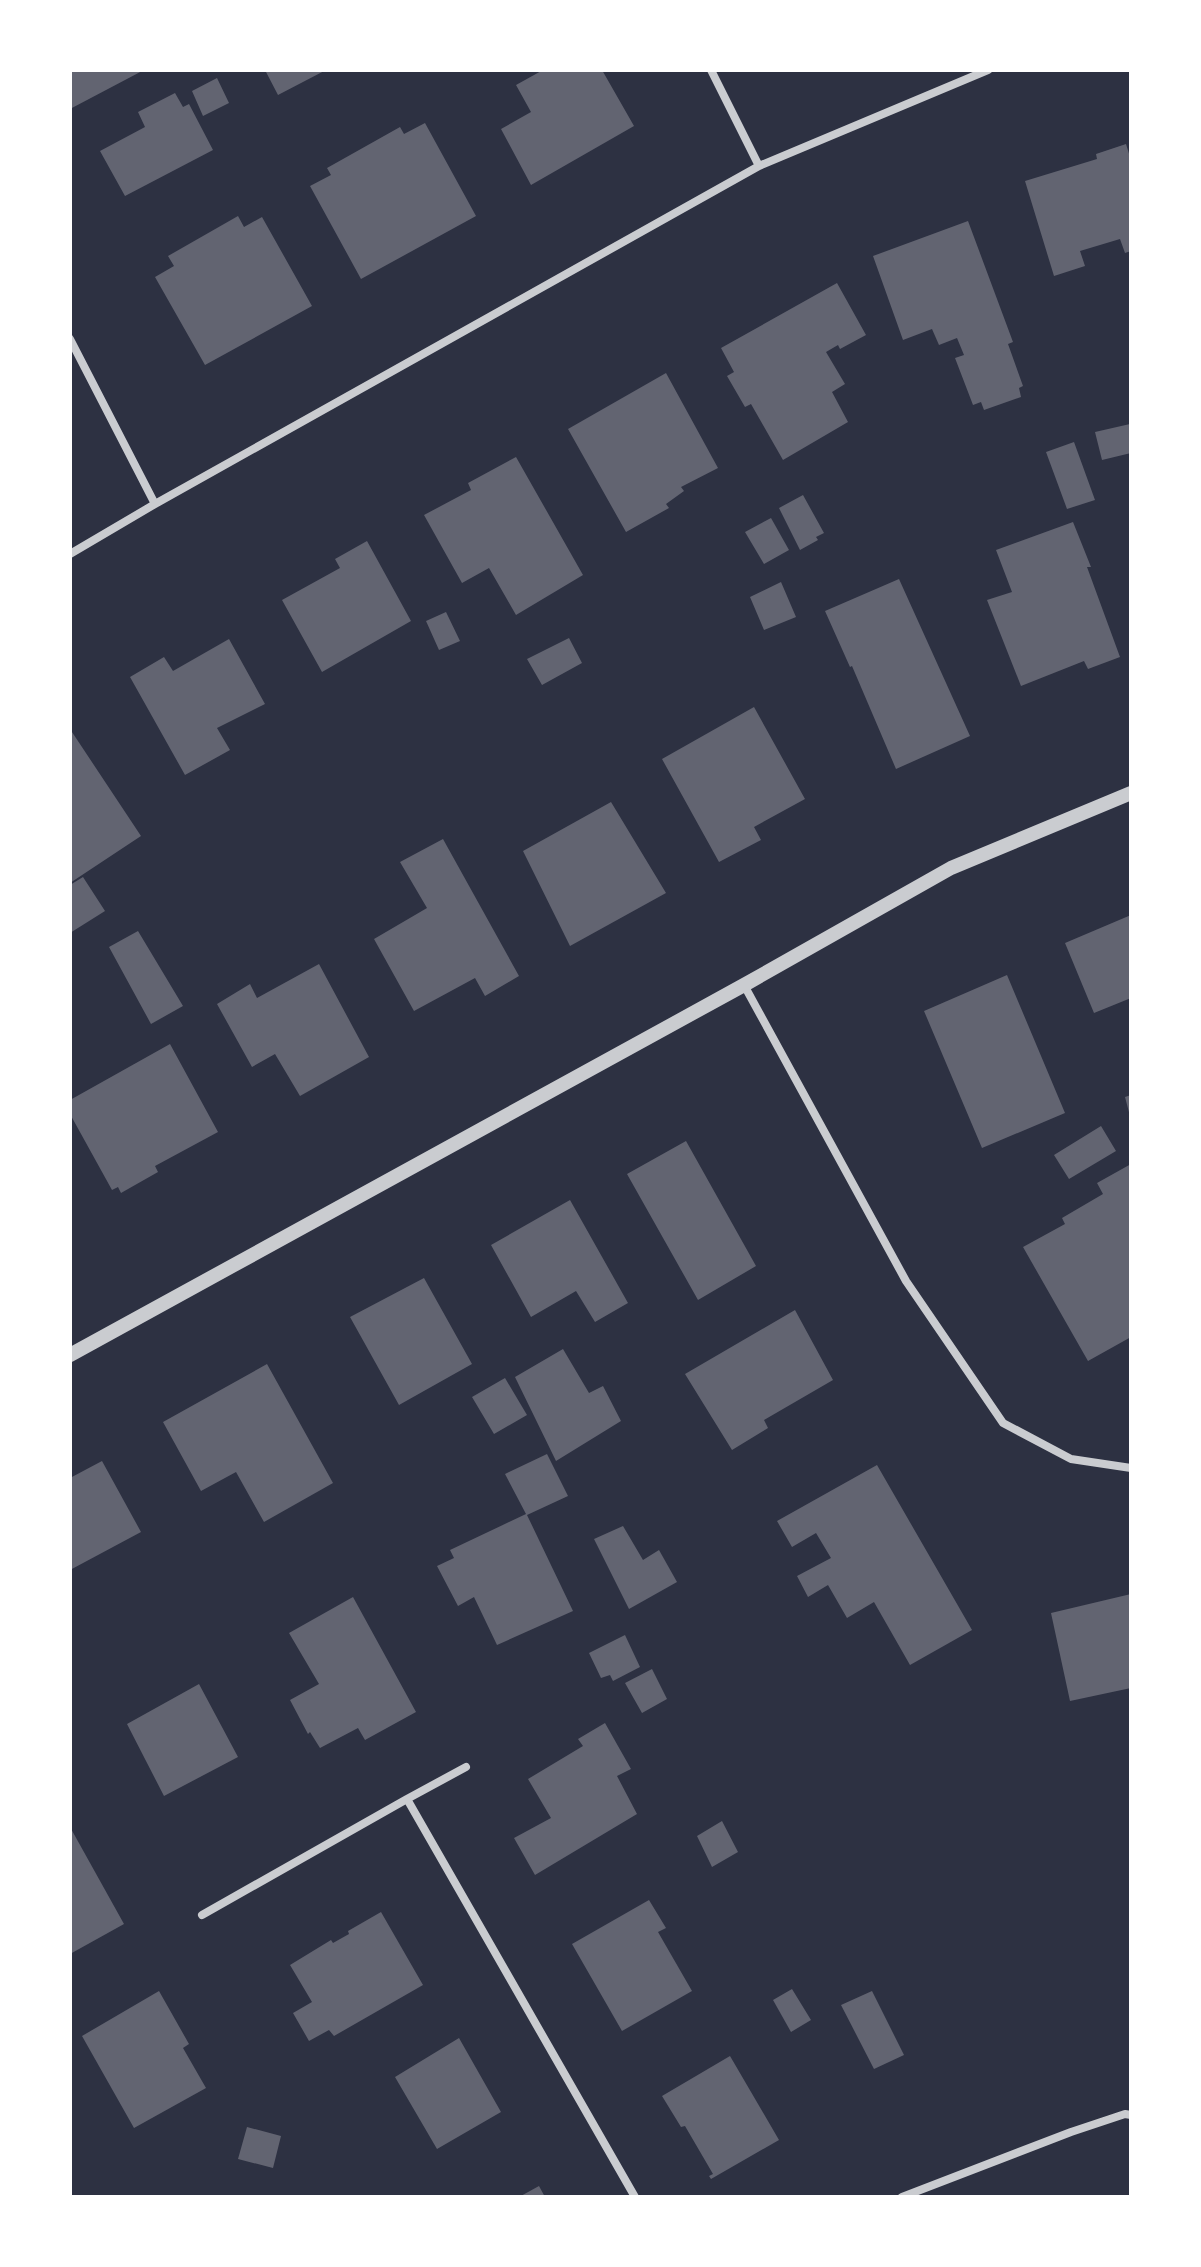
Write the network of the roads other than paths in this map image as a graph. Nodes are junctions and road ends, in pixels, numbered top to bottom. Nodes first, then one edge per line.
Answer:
1 (711, 70) edge
2 (988, 70) edge
3 (759, 166) junction
4 (70, 339) edge
5 (155, 504) junction
6 (70, 554) edge
7 (1131, 793) edge
8 (744, 985) junction
9 (70, 1355) edge
10 (1131, 1468) edge
11 (466, 1767) dead end
12 (407, 1799) junction
13 (202, 1915) dead end
14 (1131, 2115) edge
15 (635, 2197) edge
16 (902, 2197) edge

1 - 3 street
2 - 3 street
3 - 5 street
4 - 5 street
5 - 6 street
7 - 8 street
8 - 9 street
8 - 10 street
11 - 12 street
12 - 13 street
12 - 15 street
14 - 16 street

